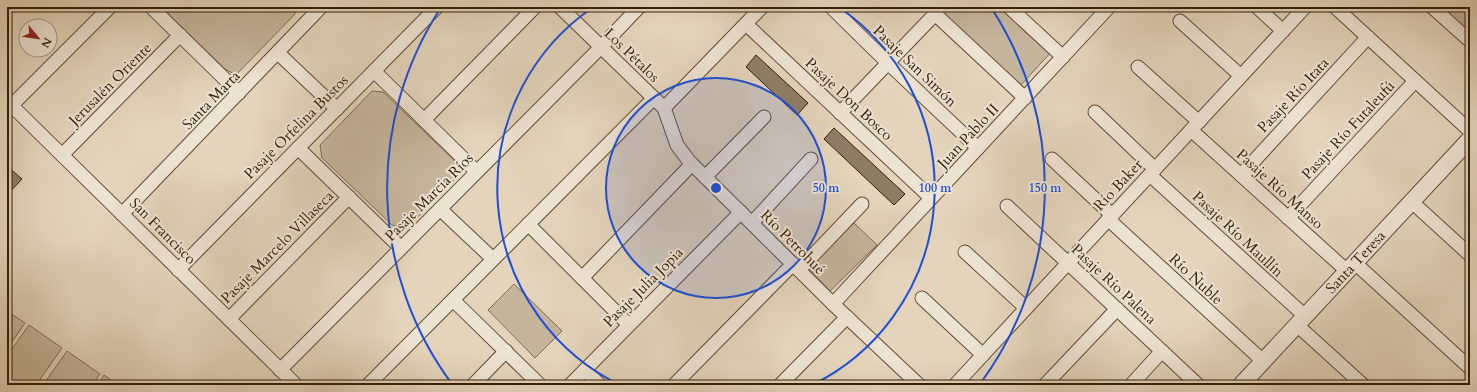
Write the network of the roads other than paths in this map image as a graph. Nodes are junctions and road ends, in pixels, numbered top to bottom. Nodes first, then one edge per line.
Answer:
1 (110, 7) edge
2 (151, 7) edge
3 (437, 7) edge
4 (535, 7) edge
5 (560, 7) edge
6 (639, 7) edge
7 (762, 7) edge
8 (831, 7) edge
9 (1009, 7) edge
10 (1109, 7) edge
11 (1257, 7) edge
12 (1305, 7) edge
13 (1335, 7) edge
14 (1432, 7) edge
15 (316, 9) edge
16 (1180, 21) dead end
17 (746, 24) junction
18 (1283, 31) junction
19 (180, 35) junction
20 (1368, 37) junction
21 (1470, 41) edge
22 (601, 47) junction
23 (278, 53) junction
24 (1063, 57) junction
25 (888, 63) junction
26 (1138, 67) dead end
27 (374, 71) junction
28 (1241, 76) junction
29 (1415, 81) junction
30 (239, 93) junction
31 (654, 98) junction
32 (1025, 98) junction
33 (9, 103) edge
34 (664, 108) junction
35 (337, 109) junction
36 (1095, 112) dead end
37 (840, 113) junction
38 (764, 117) dead end
39 (424, 120) junction
40 (1195, 126) junction
41 (1469, 141) edge
42 (298, 148) junction
43 (978, 148) junction
44 (62, 155) junction
45 (811, 159) dead end
46 (1052, 159) dead end
47 (692, 164) junction
48 (476, 171) junction
49 (1153, 172) junction
50 (1240, 175) junction
51 (705, 177) junction
52 (349, 197) junction
53 (931, 198) junction
54 (1412, 202) junction
55 (862, 204) dead end
56 (1007, 206) dead end
57 (440, 209) junction
58 (741, 212) junction
59 (122, 214) junction
60 (1110, 217) junction
61 (1288, 218) junction
62 (752, 222) junction
63 (528, 224) junction
64 (401, 248) junction
65 (965, 252) dead end
66 (1470, 255) edge
67 (493, 260) junction
68 (1068, 263) junction
69 (796, 267) junction
70 (1351, 267) junction
71 (178, 270) junction
72 (582, 278) junction
73 (922, 298) dead end
74 (453, 300) junction
75 (833, 304) junction
76 (1026, 308) junction
77 (1117, 309) junction
78 (848, 317) junction
79 (229, 319) junction
80 (1301, 321) junction
81 (628, 324) junction
82 (506, 351) junction
83 (1162, 351) junction
84 (983, 355) junction
85 (1263, 361) junction
86 (1470, 368) edge
87 (280, 370) junction
88 (584, 370) junction
89 (1243, 384) edge
90 (296, 385) edge
91 (368, 385) edge
92 (473, 385) edge
93 (540, 385) edge
94 (570, 385) edge
95 (600, 385) edge
96 (674, 385) edge
97 (780, 385) edge
98 (919, 385) edge
99 (955, 385) edge
100 (1045, 385) edge
101 (1131, 385) edge
102 (1198, 385) edge
103 (1363, 385) edge

1 - 33 street
2 - 19 street
3 - 27 street, Pasaje Orfelina Bustos
4 - 39 street
5 - 22 street, Los Pétalos
6 - 22 street, Pasaje Marcia Ríos
7 - 17 street
8 - 25 street, Pasaje San Simón
9 - 24 street
10 - 24 street, Juan Pablo II
11 - 18 street
12 - 18 street, Río Baker
13 - 20 street
14 - 21 street
15 - 23 street, Santa Marta
16 - 28 street
17 - 34 street
17 - 37 street, Pasaje Don Bosco
18 - 28 street, Río Baker
19 - 30 street
19 - 44 street, Jerusalén Oriente
20 - 29 street
20 - 50 street, Pasaje Río Itata
22 - 31 street, Los Pétalos
22 - 48 street, Pasaje Marcia Ríos
23 - 30 street, Santa Marta
23 - 35 street
24 - 32 street, Juan Pablo II
25 - 32 street
25 - 37 street
25 - 43 street, Pasaje San Simón
26 - 40 street, Pasaje Río Manso
27 - 35 street, Pasaje Orfelina Bustos
27 - 39 street
28 - 40 street, Río Baker
29 - 41 street
29 - 61 street, Pasaje Río Futaleufú
30 - 59 street, Santa Marta
31 - 34 street, Los Pétalos
31 - 63 street
32 - 43 street, Juan Pablo II
33 - 44 street, San Francisco
34 - 47 street, Río Petrohué
35 - 42 street, Pasaje Orfelina Bustos
36 - 49 street, Pasaje Río Maullín
37 - 53 street, Pasaje Don Bosco
38 - 51 street
39 - 48 street
40 - 49 street, Río Baker
40 - 50 street, Pasaje Río Manso
41 - 54 street, Santa Teresa
42 - 52 street
42 - 71 street, Pasaje Orfelina Bustos
43 - 53 street, Juan Pablo II
44 - 59 street, San Francisco
45 - 62 street
46 - 60 street, Río Ñuble
47 - 51 street, Río Petrohué
47 - 72 street
48 - 57 street, Pasaje Marcia Ríos
49 - 60 street, Río Baker
49 - 80 street, Pasaje Río Maullín
50 - 61 street, Pasaje Río Manso
51 - 58 street, Río Petrohué
52 - 64 street
52 - 79 street, Pasaje Marcelo Villaseca
53 - 75 street, Juan Pablo II
54 - 66 street
54 - 70 street, Santa Teresa
55 - 69 street
56 - 68 street, Pasaje Río Palena
57 - 64 street, Pasaje Marcia Ríos
57 - 67 street
58 - 62 street, Río Petrohué
58 - 81 street, Pasaje Julia Jopia
59 - 71 street, San Francisco
60 - 68 street, Río Baker
60 - 85 street, Río Ñuble
61 - 70 street, Pasaje Río Manso
62 - 69 street, Río Petrohué
63 - 67 street
63 - 72 street
64 - 87 street, Pasaje Marcia Ríos
65 - 76 street
67 - 74 street
68 - 76 street, Río Baker
68 - 77 street, Pasaje Río Palena
69 - 75 street, Río Petrohué
69 - 96 street
70 - 80 street, Santa Teresa
70 - 86 street, Pasaje Río Manso
71 - 79 street, San Francisco
72 - 81 street
73 - 84 street
74 - 82 street
74 - 91 street
75 - 78 street, Río Petrohué
76 - 84 street, Río Baker
77 - 83 street, Pasaje Río Palena
77 - 100 street
78 - 97 street
78 - 98 street, Río Petrohué
79 - 87 street, San Francisco
80 - 85 street, Santa Teresa
80 - 103 street, Pasaje Río Maullín
81 - 88 street, Pasaje Julia Jopia
82 - 92 street
82 - 93 street
83 - 101 street
83 - 102 street, Pasaje Río Palena
84 - 99 street, Río Baker
85 - 89 street, Santa Teresa
87 - 90 street, San Francisco
88 - 94 street, Pasaje Julia Jopia
88 - 95 street

